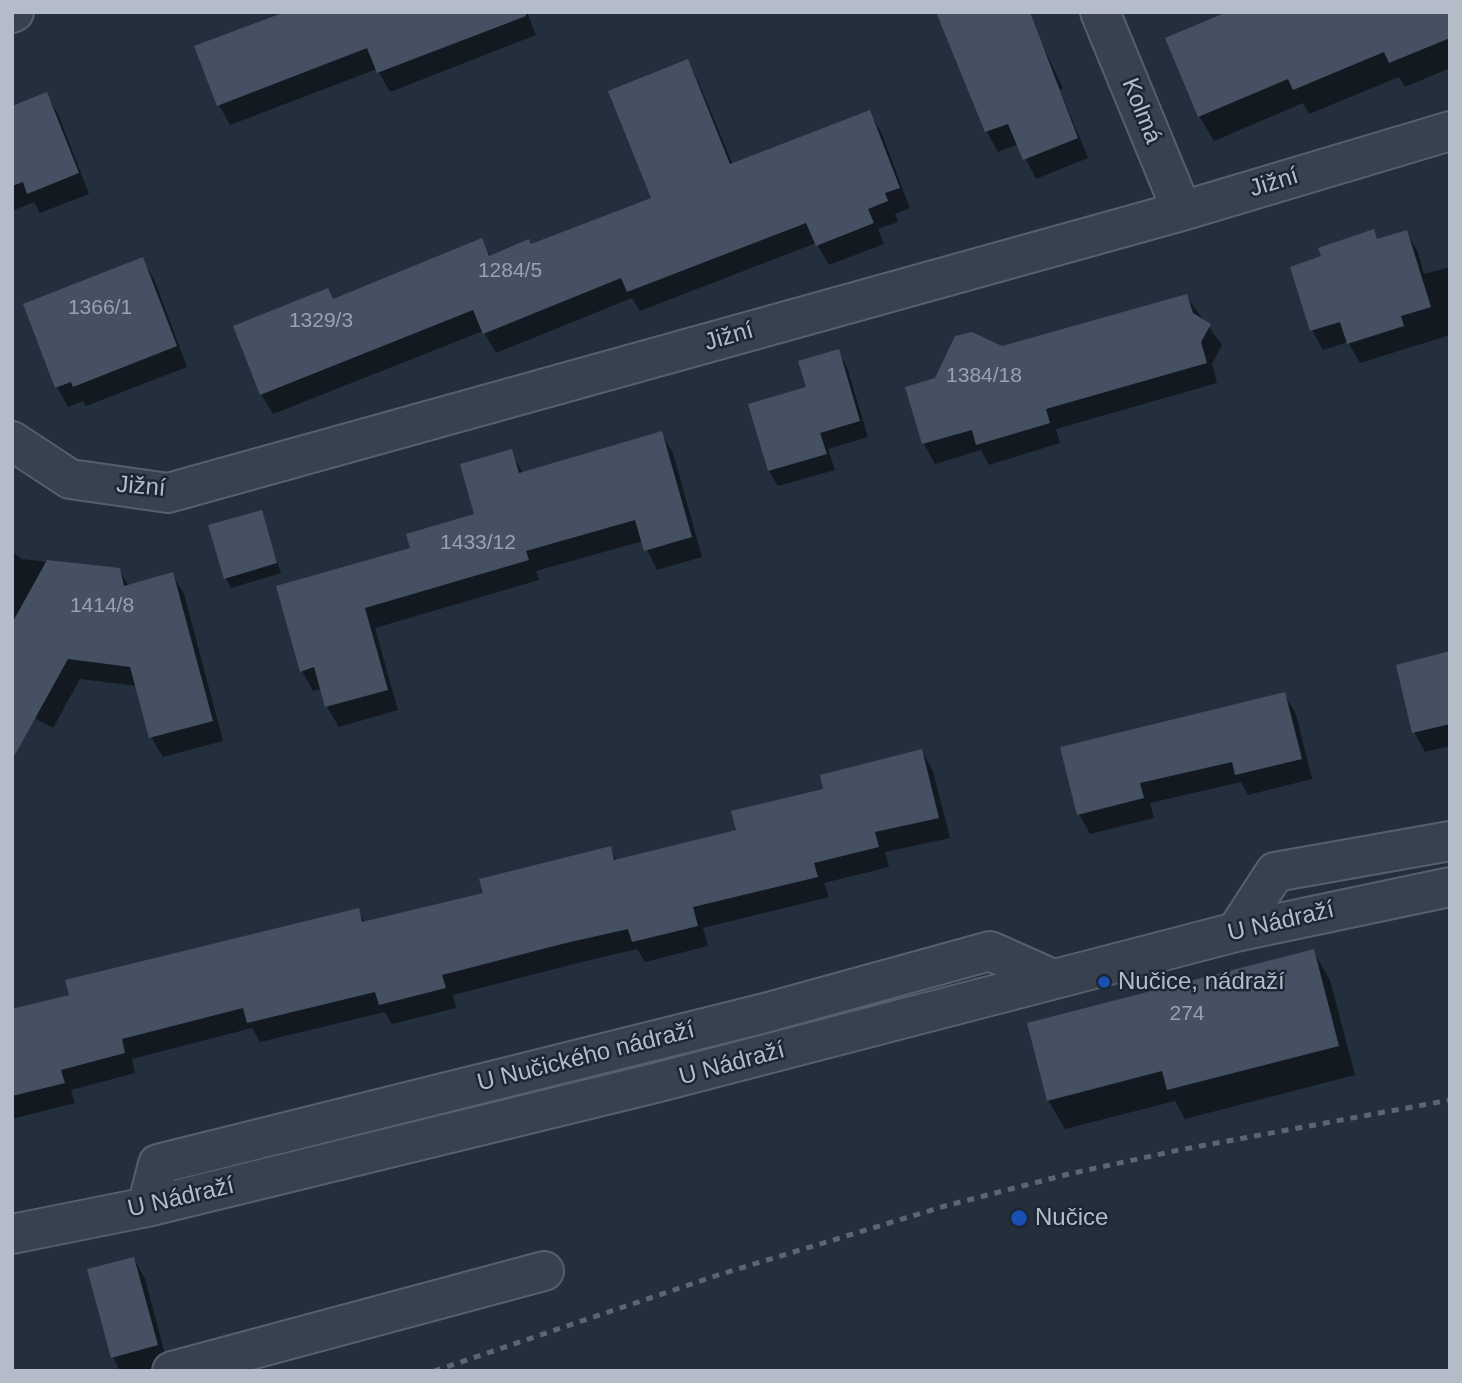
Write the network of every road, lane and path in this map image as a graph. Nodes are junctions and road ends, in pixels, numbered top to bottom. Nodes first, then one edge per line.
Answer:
1 (1100, 12) edge
2 (1450, 131) edge
3 (1182, 211) junction
4 (12, 441) edge
5 (1450, 841) edge
6 (1450, 887) edge
7 (1236, 932) junction
8 (12, 1234) edge
9 (544, 1271) dead end
10 (172, 1371) edge

1 - 3 street, Kolmá
2 - 3 street, Jižní
3 - 4 street, Jižní
5 - 7 street
6 - 7 street, U Nádraží
7 - 8 street, U Nádraží
9 - 10 street

